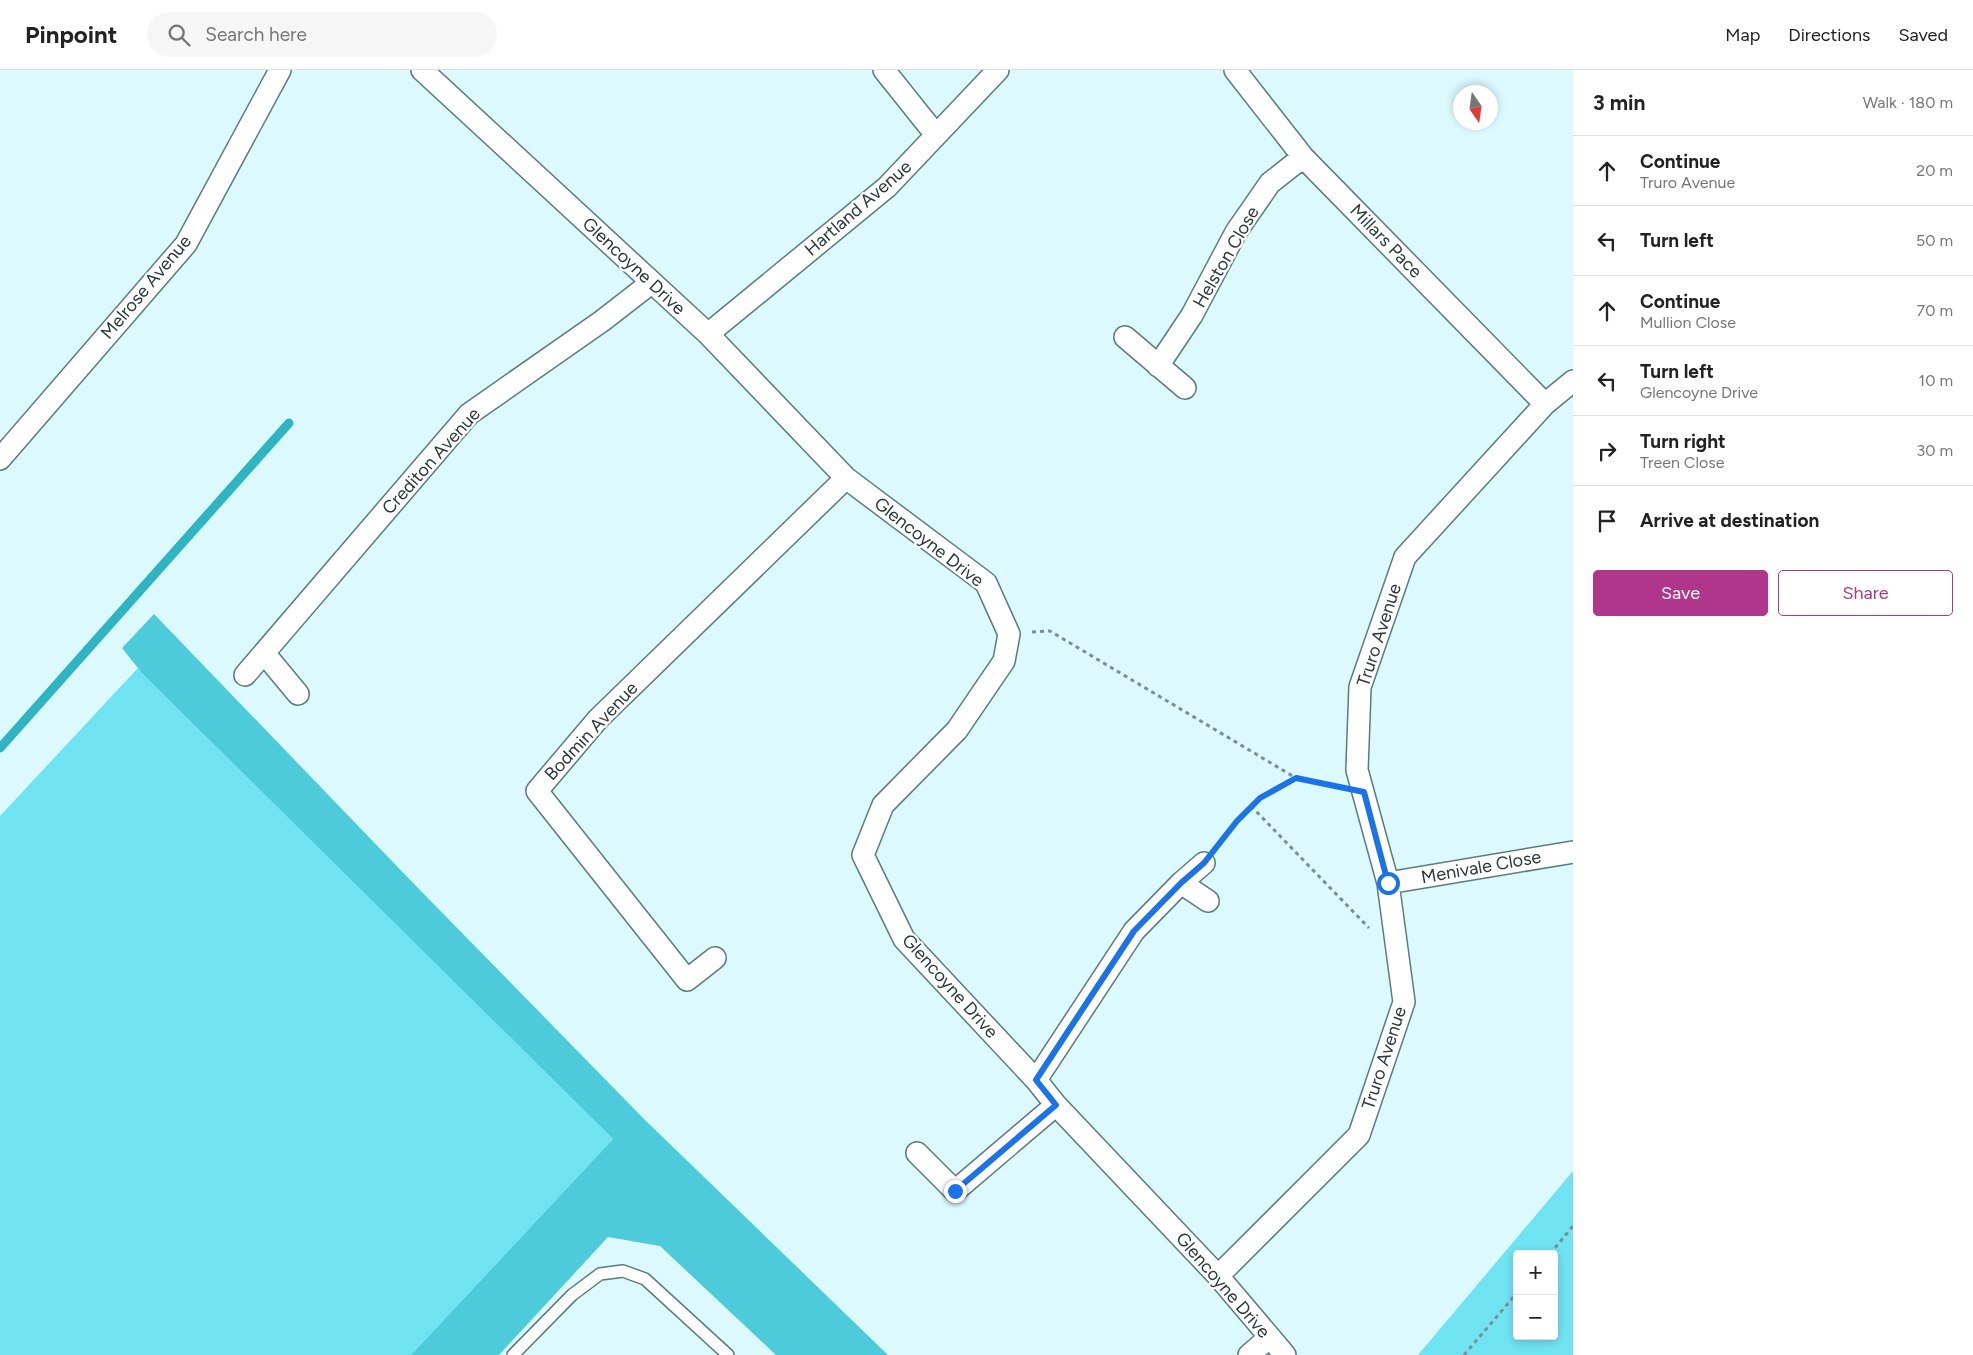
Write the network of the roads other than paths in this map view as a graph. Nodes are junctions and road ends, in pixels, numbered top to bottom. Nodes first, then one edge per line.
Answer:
1 (280, 70) edge
2 (422, 70) edge
3 (884, 70) edge
4 (998, 70) edge
5 (1235, 70) edge
6 (936, 135) junction
7 (1303, 156) junction
8 (651, 283) junction
9 (708, 334) junction
10 (1125, 337) dead end
11 (1158, 366) junction
12 (1573, 381) edge
13 (1185, 388) dead end
14 (1545, 404) junction
15 (0, 458) edge
16 (846, 478) junction
17 (264, 653) junction
18 (245, 675) dead end
19 (298, 694) dead end
20 (1573, 852) edge
21 (1204, 863) road end
22 (1181, 883) junction
23 (1388, 883) junction
24 (1208, 901) dead end
25 (715, 958) dead end
26 (1036, 1080) junction
27 (1056, 1105) junction
28 (917, 1153) dead end
29 (1218, 1276) junction
30 (1270, 1337) junction
31 (513, 1355) edge
32 (728, 1355) edge
33 (1249, 1355) edge
34 (1284, 1355) edge

1 - 15 street, Melrose Avenue
2 - 8 street, Glencoyne Drive
3 - 6 street
4 - 6 street, Hartland Avenue
5 - 7 street, Millars Pace
6 - 9 street, Hartland Avenue
7 - 11 street, Helston Close
7 - 14 street, Millars Pace
8 - 9 street, Glencoyne Drive
8 - 17 street, Crediton Avenue
9 - 16 street, Glencoyne Drive
10 - 11 street
11 - 13 street
12 - 14 street, Truro Avenue
14 - 23 street, Truro Avenue
16 - 25 street, Bodmin Avenue
16 - 26 street, Glencoyne Drive
17 - 18 street, Crediton Avenue
17 - 19 street
20 - 23 street, Menivale Close
21 - 22 street
22 - 24 street
22 - 26 street
23 - 29 street, Truro Avenue
26 - 27 street, Glencoyne Drive
27 - 28 street
27 - 29 street, Glencoyne Drive
29 - 30 street, Glencoyne Drive
30 - 33 street
30 - 34 street, Glencoyne Drive
31 - 32 lane

